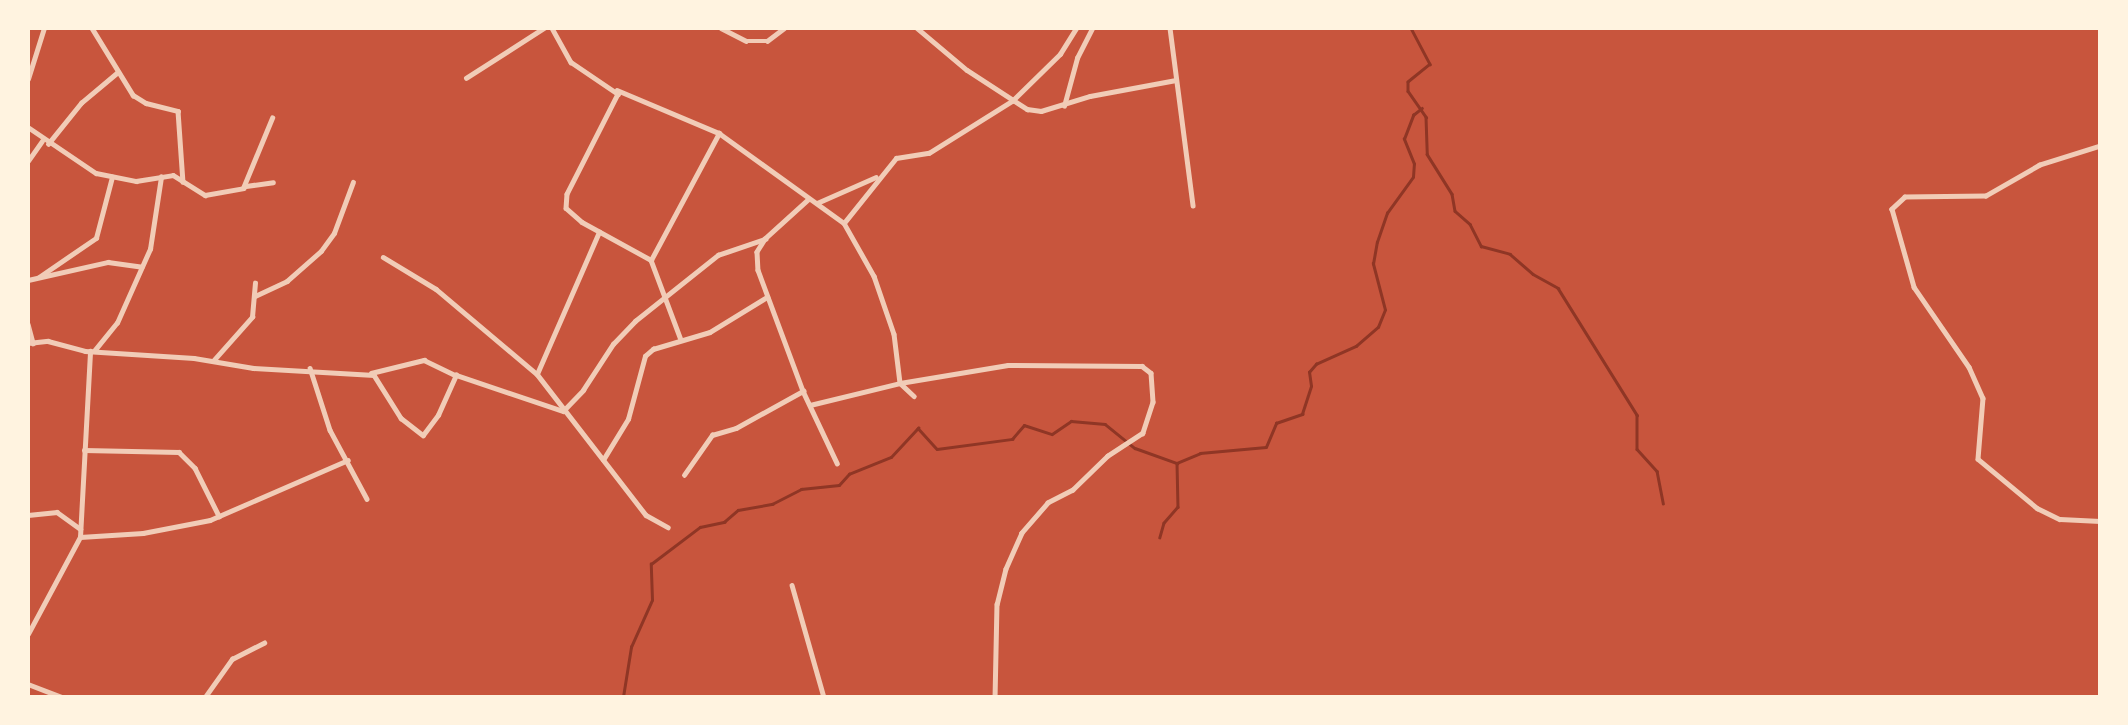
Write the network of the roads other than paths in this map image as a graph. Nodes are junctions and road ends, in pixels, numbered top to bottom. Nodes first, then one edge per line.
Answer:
1 (44, 28) edge
2 (92, 28) edge
3 (544, 28) edge
4 (552, 28) edge
5 (721, 28) edge
6 (784, 28) edge
7 (917, 28) edge
8 (1076, 28) edge
9 (1092, 28) edge
10 (1111, 28) edge
11 (1132, 28) edge
12 (1170, 28) edge
13 (118, 72) junction
14 (466, 78) dead end
15 (28, 79) edge
16 (1176, 79) junction
17 (617, 90) junction
18 (1012, 102) junction
19 (1064, 106) junction
20 (272, 118) dead end
21 (28, 127) edge
22 (719, 133) junction
23 (45, 143) junction
24 (2100, 146) edge
25 (28, 162) edge
26 (877, 176) junction
27 (112, 177) junction
28 (161, 177) junction
29 (183, 182) junction
30 (273, 182) dead end
31 (353, 182) dead end
32 (245, 186) junction
33 (808, 200) junction
34 (816, 204) junction
35 (1192, 206) dead end
36 (844, 223) junction
37 (599, 232) junction
38 (765, 239) junction
39 (383, 257) dead end
40 (651, 260) junction
41 (142, 267) junction
42 (39, 277) junction
43 (28, 280) edge
44 (255, 283) dead end
45 (255, 296) junction
46 (767, 297) junction
47 (664, 298) junction
48 (28, 324) edge
49 (681, 340) junction
50 (31, 343) edge
51 (92, 351) junction
52 (214, 361) junction
53 (310, 368) junction
54 (370, 374) junction
55 (537, 374) junction
56 (456, 375) junction
57 (900, 383) junction
58 (803, 391) junction
59 (914, 396) dead end
60 (810, 405) junction
61 (563, 411) junction
62 (85, 450) junction
63 (348, 460) junction
64 (603, 460) junction
65 (837, 463) dead end
66 (684, 475) dead end
67 (367, 499) dead end
68 (28, 515) edge
69 (219, 516) junction
70 (2100, 522) edge
71 (668, 527) dead end
72 (81, 530) junction
73 (80, 537) junction
74 (792, 585) dead end
75 (28, 634) edge
76 (264, 642) dead end
77 (28, 684) edge
78 (62, 697) edge
79 (205, 697) edge
80 (824, 697) edge
81 (995, 697) edge

1 - 15 street
2 - 13 street
3 - 14 street
4 - 17 street
5 - 6 street
7 - 18 street
8 - 18 street
9 - 19 street
10 - 11 street
12 - 16 street
13 - 23 street
13 - 29 street
16 - 19 street
16 - 35 street
17 - 22 street
17 - 37 street
18 - 19 street
18 - 26 street
20 - 32 street
21 - 23 street
22 - 33 street
22 - 40 street
23 - 25 street
23 - 27 street
24 - 70 street
26 - 34 street
26 - 36 street
27 - 28 street
27 - 42 street
28 - 29 street
28 - 41 street
29 - 32 street
30 - 32 street
31 - 45 street
33 - 34 street
33 - 38 street
34 - 36 street
36 - 57 street
37 - 40 street
37 - 55 street
38 - 46 street
38 - 47 street
39 - 55 street
40 - 47 street
41 - 42 street
41 - 51 street
42 - 43 street
44 - 45 street
45 - 52 street
46 - 49 street
46 - 58 street
47 - 49 street
47 - 61 street
48 - 50 street
49 - 64 street
50 - 51 street
51 - 52 street
51 - 62 street
52 - 53 street
53 - 54 street
53 - 63 street
54 - 56 street
54 - 56 street
55 - 61 street
56 - 61 street
57 - 59 street
57 - 60 street
57 - 81 street
58 - 60 street
58 - 66 street
60 - 65 street
61 - 64 street
62 - 69 street
62 - 72 street
63 - 67 street
63 - 69 street
64 - 71 street
68 - 72 street
69 - 73 street
72 - 73 street
73 - 75 street
74 - 80 street
76 - 79 street
77 - 78 street

